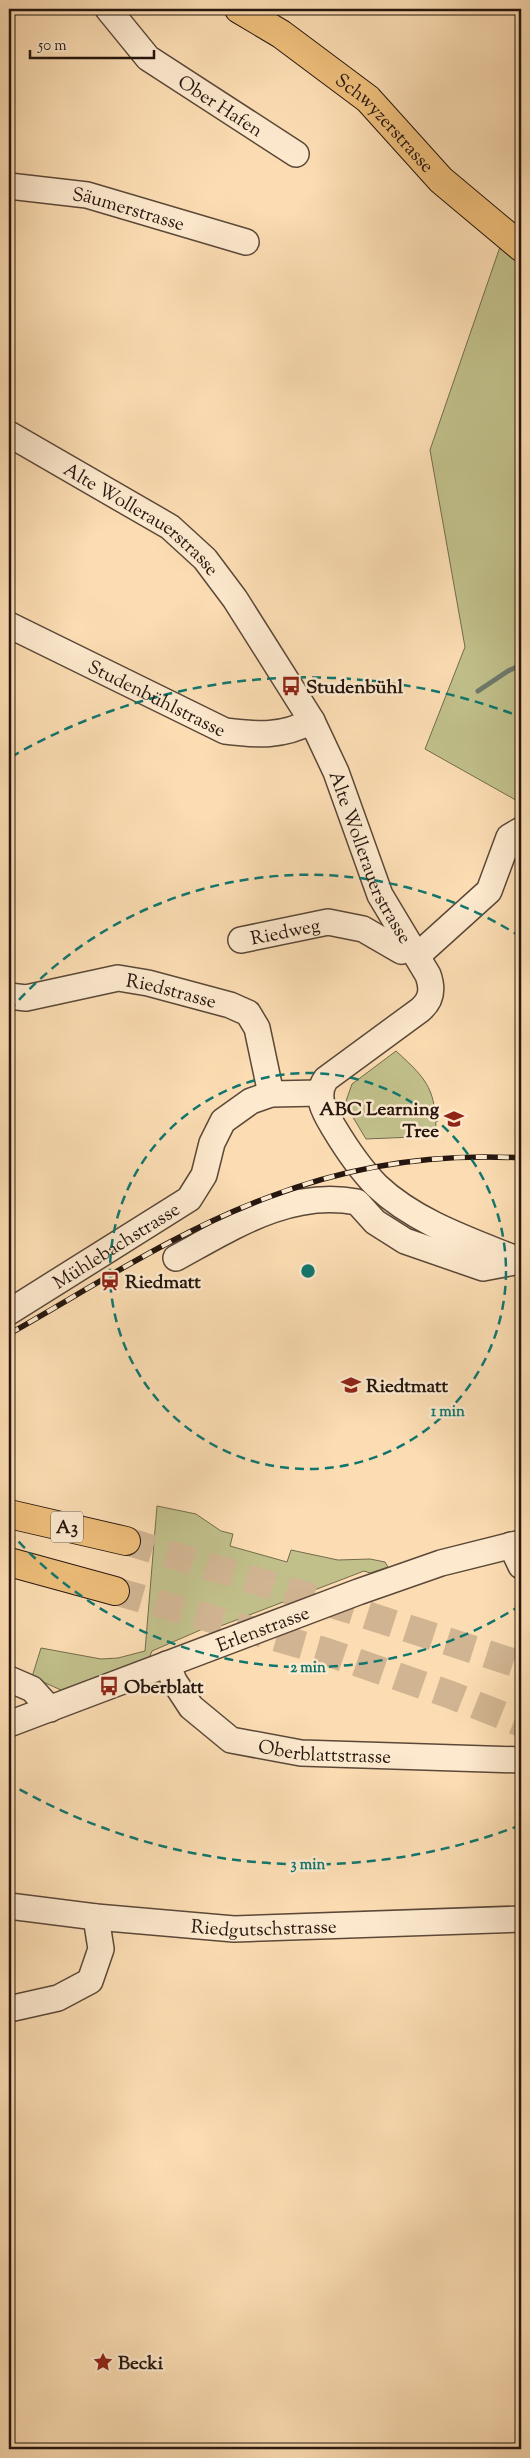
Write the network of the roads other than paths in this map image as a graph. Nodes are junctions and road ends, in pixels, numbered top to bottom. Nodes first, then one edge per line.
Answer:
1 (108, 9) edge
2 (239, 9) edge
3 (296, 154) dead end
4 (9, 186) edge
5 (246, 242) dead end
6 (521, 248) edge
7 (9, 434) edge
8 (9, 625) edge
9 (312, 720) junction
10 (521, 830) edge
11 (241, 940) dead end
12 (413, 951) junction
13 (9, 996) edge
14 (320, 1093) junction
15 (271, 1094) junction
16 (176, 1258) dead end
17 (520, 1261) edge
18 (9, 1312) edge
19 (9, 1514) edge
20 (126, 1541) tunnel mouth
21 (518, 1551) edge
22 (9, 1562) edge
23 (115, 1590) tunnel mouth
24 (167, 1664) junction
25 (9, 1679) edge
26 (50, 1709) junction
27 (9, 1724) edge
28 (521, 1760) edge
29 (9, 1906) edge
30 (96, 1917) junction
31 (521, 1919) edge
32 (9, 2009) edge

1 - 3 street, Ober Hafen
2 - 6 main road, Schwyzerstrasse
4 - 5 street, Säumerstrasse
7 - 9 street, Alte Wollerauerstrasse
8 - 9 street, Studenbühlstrasse
9 - 12 street, Alte Wollerauerstrasse
10 - 12 street
11 - 12 street, Riedweg
12 - 14 street, Alte Wollerauerstrasse
13 - 15 street, Riedstrasse
14 - 15 street, Mühlebachstrasse
14 - 17 street
15 - 18 street, Mühlebachstrasse
16 - 17 street
19 - 20 main road, A3
21 - 24 street, Erlenstrasse
22 - 23 main road
24 - 26 street, Erlenstrasse
24 - 28 street, Oberblattstrasse
25 - 26 street
26 - 27 street, Erlenstrasse
29 - 30 street, Riedgutschstrasse
30 - 31 street, Riedgutschstrasse
30 - 32 street

